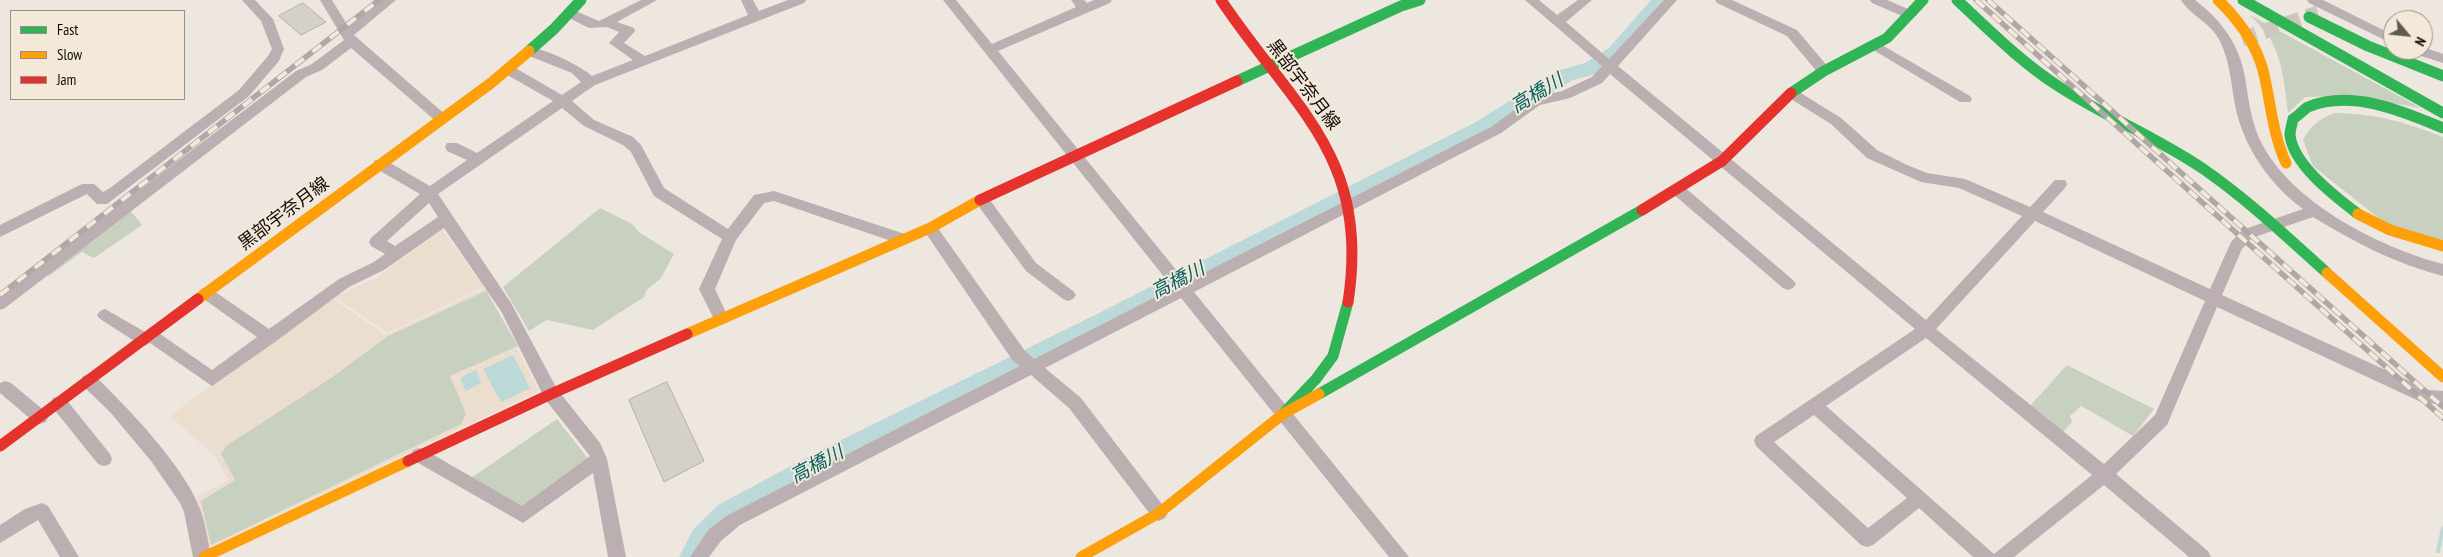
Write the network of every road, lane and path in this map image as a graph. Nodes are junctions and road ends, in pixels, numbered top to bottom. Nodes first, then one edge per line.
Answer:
1 (248, 0) edge
2 (326, 0) edge
3 (390, 0) edge
4 (581, 0) edge
5 (650, 0) edge
6 (748, 0) edge
7 (800, 0) edge
8 (949, 0) edge
9 (1106, 0) edge
10 (1222, 0) edge
11 (1420, 0) edge
12 (1531, 0) edge
13 (1586, 0) edge
14 (1671, 0) edge
15 (1721, 0) edge
16 (1876, 0) edge
17 (1923, 0) edge
18 (1958, 0) edge
19 (2187, 0) edge
20 (2218, 0) edge
21 (2243, 0) edge
22 (2266, 0) edge
23 (2313, 0) tunnel mouth
24 (1081, 4) edge
25 (2336, 5) edge
26 (569, 13) junction
27 (2301, 13) dead end
28 (2318, 13) tunnel mouth
29 (755, 16) junction
30 (1911, 16) junction
31 (1557, 22) junction
32 (607, 23) junction
33 (2383, 34) edge
34 (349, 37) junction
35 (1875, 44) junction
36 (989, 50) junction
37 (529, 51) junction
38 (642, 60) junction
39 (1612, 66) junction
40 (1268, 67) junction
41 (507, 69) junction
42 (1824, 71) junction
43 (2401, 76) dead end
44 (2443, 76) edge
45 (590, 82) junction
46 (1791, 93) junction
47 (1965, 99) dead end
48 (563, 101) junction
49 (2443, 113) edge
50 (442, 119) junction
51 (2443, 128) edge
52 (452, 146) dead end
53 (1075, 155) junction
54 (477, 160) junction
55 (1722, 161) junction
56 (380, 164) junction
57 (2296, 176) dead end
58 (2060, 184) dead end
59 (2308, 188) dead end
60 (1678, 190) junction
61 (430, 193) junction
62 (982, 200) junction
63 (1348, 206) junction
64 (2313, 212) junction
65 (2031, 215) junction
66 (446, 219) junction
67 (2274, 226) junction
68 (930, 228) junction
69 (0, 231) edge
70 (730, 236) junction
71 (903, 238) junction
72 (2443, 246) edge
73 (396, 253) junction
74 (2443, 256) edge
75 (2443, 270) edge
76 (1788, 284) dead end
77 (1184, 289) junction
78 (206, 294) junction
79 (1068, 295) dead end
80 (2215, 298) junction
81 (0, 304) edge
82 (105, 315) dead end
83 (721, 319) junction
84 (1927, 329) junction
85 (148, 337) junction
86 (270, 338) junction
87 (1032, 368) junction
88 (2443, 377) edge
89 (89, 381) junction
90 (5, 388) dead end
91 (551, 394) junction
92 (2443, 398) edge
93 (59, 403) junction
94 (1814, 405) junction
95 (1283, 414) junction
96 (40, 417) junction
97 (0, 446) edge
98 (419, 455) junction
99 (599, 458) junction
100 (104, 459) dead end
101 (2105, 474) junction
102 (1918, 499) junction
103 (1159, 512) junction
104 (0, 535) edge
105 (70, 557) edge
106 (203, 557) edge
107 (617, 557) edge
108 (699, 557) edge
109 (1081, 557) edge
110 (1400, 557) edge
111 (1986, 557) edge
112 (2001, 557) edge
113 (2202, 557) edge

1 - 69 street
2 - 34 street
3 - 34 street
4 - 26 main road, 黒部宇奈月線
5 - 32 street
6 - 29 street
7 - 29 street
8 - 36 street
9 - 24 street
10 - 40 main road, 黒部宇奈月線
11 - 40 main road
12 - 31 street
13 - 31 street
14 - 39 street
15 - 42 street
16 - 30 street
17 - 30 main road
18 - 67 main road
19 - 64 street
20 - 57 main road
21 - 49 main road
22 - 43 main road
23 - 25 street
24 - 36 street
25 - 28 street
25 - 33 street
26 - 32 street
26 - 37 main road, 黒部宇奈月線
27 - 44 main road
29 - 38 street
30 - 35 main road
31 - 39 street
32 - 38 street
34 - 50 street
34 - 81 street
35 - 42 main road
35 - 47 street
36 - 53 street
37 - 41 main road, 黒部宇奈月線
37 - 45 street
38 - 45 street
39 - 55 street
39 - 63 street
40 - 53 main road
40 - 63 main road, 黒部宇奈月線
41 - 48 street
41 - 50 main road, 黒部宇奈月線
42 - 46 main road
45 - 48 street
46 - 55 main road
46 - 65 street
48 - 54 street
48 - 70 street
50 - 56 main road, 黒部宇奈月線
51 - 72 main road
52 - 54 street
53 - 62 main road
53 - 77 street
54 - 61 street
55 - 60 main road
55 - 84 street
56 - 61 street
56 - 78 main road, 黒部宇奈月線
58 - 65 street
59 - 74 main road
60 - 76 street
60 - 95 main road
61 - 66 street
61 - 73 street
62 - 68 main road
62 - 79 street
63 - 77 street
63 - 95 main road, 黒部宇奈月線
64 - 67 street
64 - 75 street
65 - 80 street
65 - 84 street
66 - 73 street
66 - 91 street
67 - 80 street
67 - 88 main road
68 - 71 main road
68 - 87 street
70 - 71 street
70 - 83 street
71 - 83 main road
73 - 86 street
77 - 87 street
77 - 95 street
78 - 85 main road, 黒部宇奈月線
78 - 86 street
80 - 92 street
80 - 101 street
82 - 85 street
83 - 91 main road
84 - 94 street
84 - 101 street
85 - 86 street
85 - 89 main road, 黒部宇奈月線
87 - 103 street
87 - 108 street
89 - 93 main road, 黒部宇奈月線
89 - 106 street
90 - 96 street
91 - 98 main road
91 - 99 street
93 - 96 main road, 黒部宇奈月線
93 - 100 street
94 - 102 street
94 - 102 street
95 - 103 main road
95 - 110 street
96 - 97 main road, 黒部宇奈月線
98 - 99 street
98 - 106 main road
99 - 107 street
101 - 112 street
101 - 113 street
102 - 111 street
103 - 109 main road
104 - 105 street

